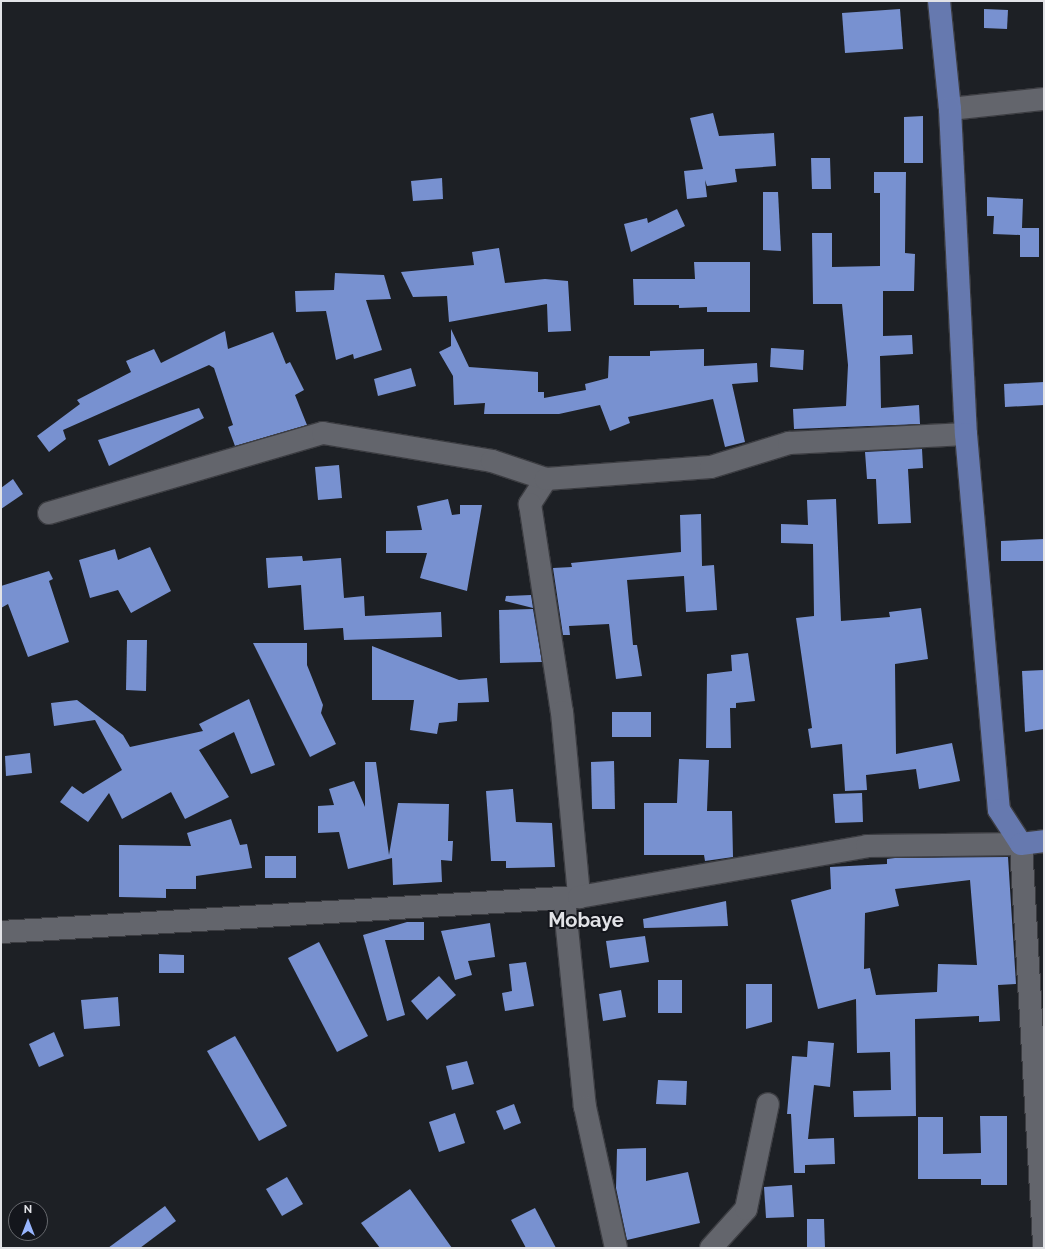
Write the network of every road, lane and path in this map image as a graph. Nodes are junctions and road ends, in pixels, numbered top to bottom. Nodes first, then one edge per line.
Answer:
1 (939, 1) edge
2 (1044, 99) edge
3 (950, 109) junction
4 (966, 434) junction
5 (546, 479) junction
6 (49, 513) dead end
7 (1044, 841) edge
8 (1021, 844) junction
9 (572, 897) junction
10 (1, 932) edge
11 (768, 1104) dead end
12 (616, 1248) edge
13 (711, 1248) edge
14 (1044, 1248) edge

1 - 3 main road
2 - 3 street
3 - 4 main road
4 - 5 street
4 - 8 main road
5 - 6 street
5 - 9 street
7 - 8 main road
8 - 9 street
8 - 14 street
9 - 10 street
9 - 12 street
11 - 13 street

